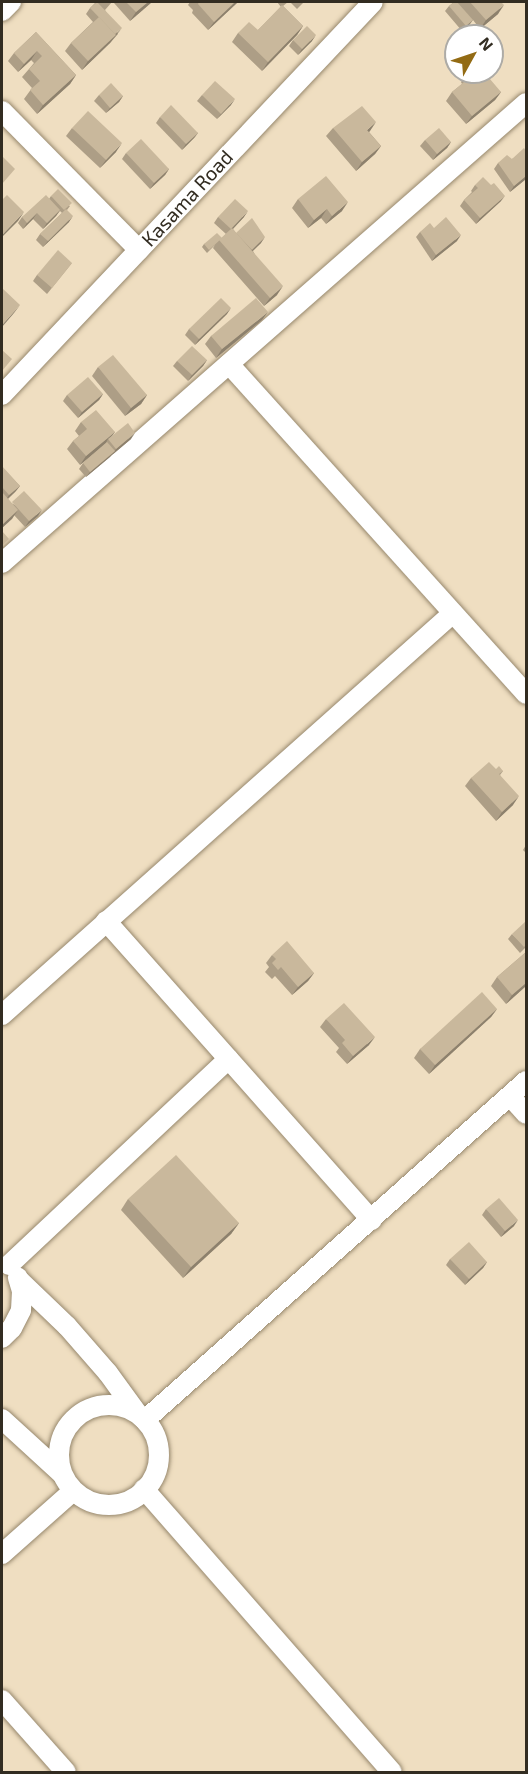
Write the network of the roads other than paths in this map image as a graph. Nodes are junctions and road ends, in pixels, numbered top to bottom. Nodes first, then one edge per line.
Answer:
1 (11, 2) edge
2 (373, 2) edge
3 (2, 11) edge
4 (526, 103) edge
5 (2, 111) edge
6 (139, 250) junction
7 (230, 364) junction
8 (2, 395) edge
9 (2, 563) edge
10 (453, 613) junction
11 (526, 694) edge
12 (106, 921) junction
13 (2, 1015) edge
14 (228, 1059) junction
15 (526, 1081) edge
16 (510, 1096) junction
17 (526, 1114) edge
18 (371, 1220) junction
19 (10, 1268) edge
20 (2, 1338) edge
21 (141, 1417) junction
22 (2, 1419) edge
23 (67, 1482) junction
24 (144, 1490) junction
25 (2, 1554) edge
26 (2, 1700) edge
27 (66, 1773) edge
28 (392, 1773) edge

1 - 3 street
2 - 6 street, Kasama Road
4 - 7 street
5 - 6 street
6 - 8 street, Kasama Road
7 - 9 street
7 - 10 street
10 - 11 street
10 - 12 street
12 - 13 street
12 - 14 street
14 - 18 street
14 - 19 street
15 - 16 street
16 - 17 street
16 - 18 street
18 - 21 street
19 - 20 street
19 - 21 street
21 - 23 street
21 - 24 street
22 - 23 street
23 - 24 street
23 - 25 street
24 - 28 street
26 - 27 street

